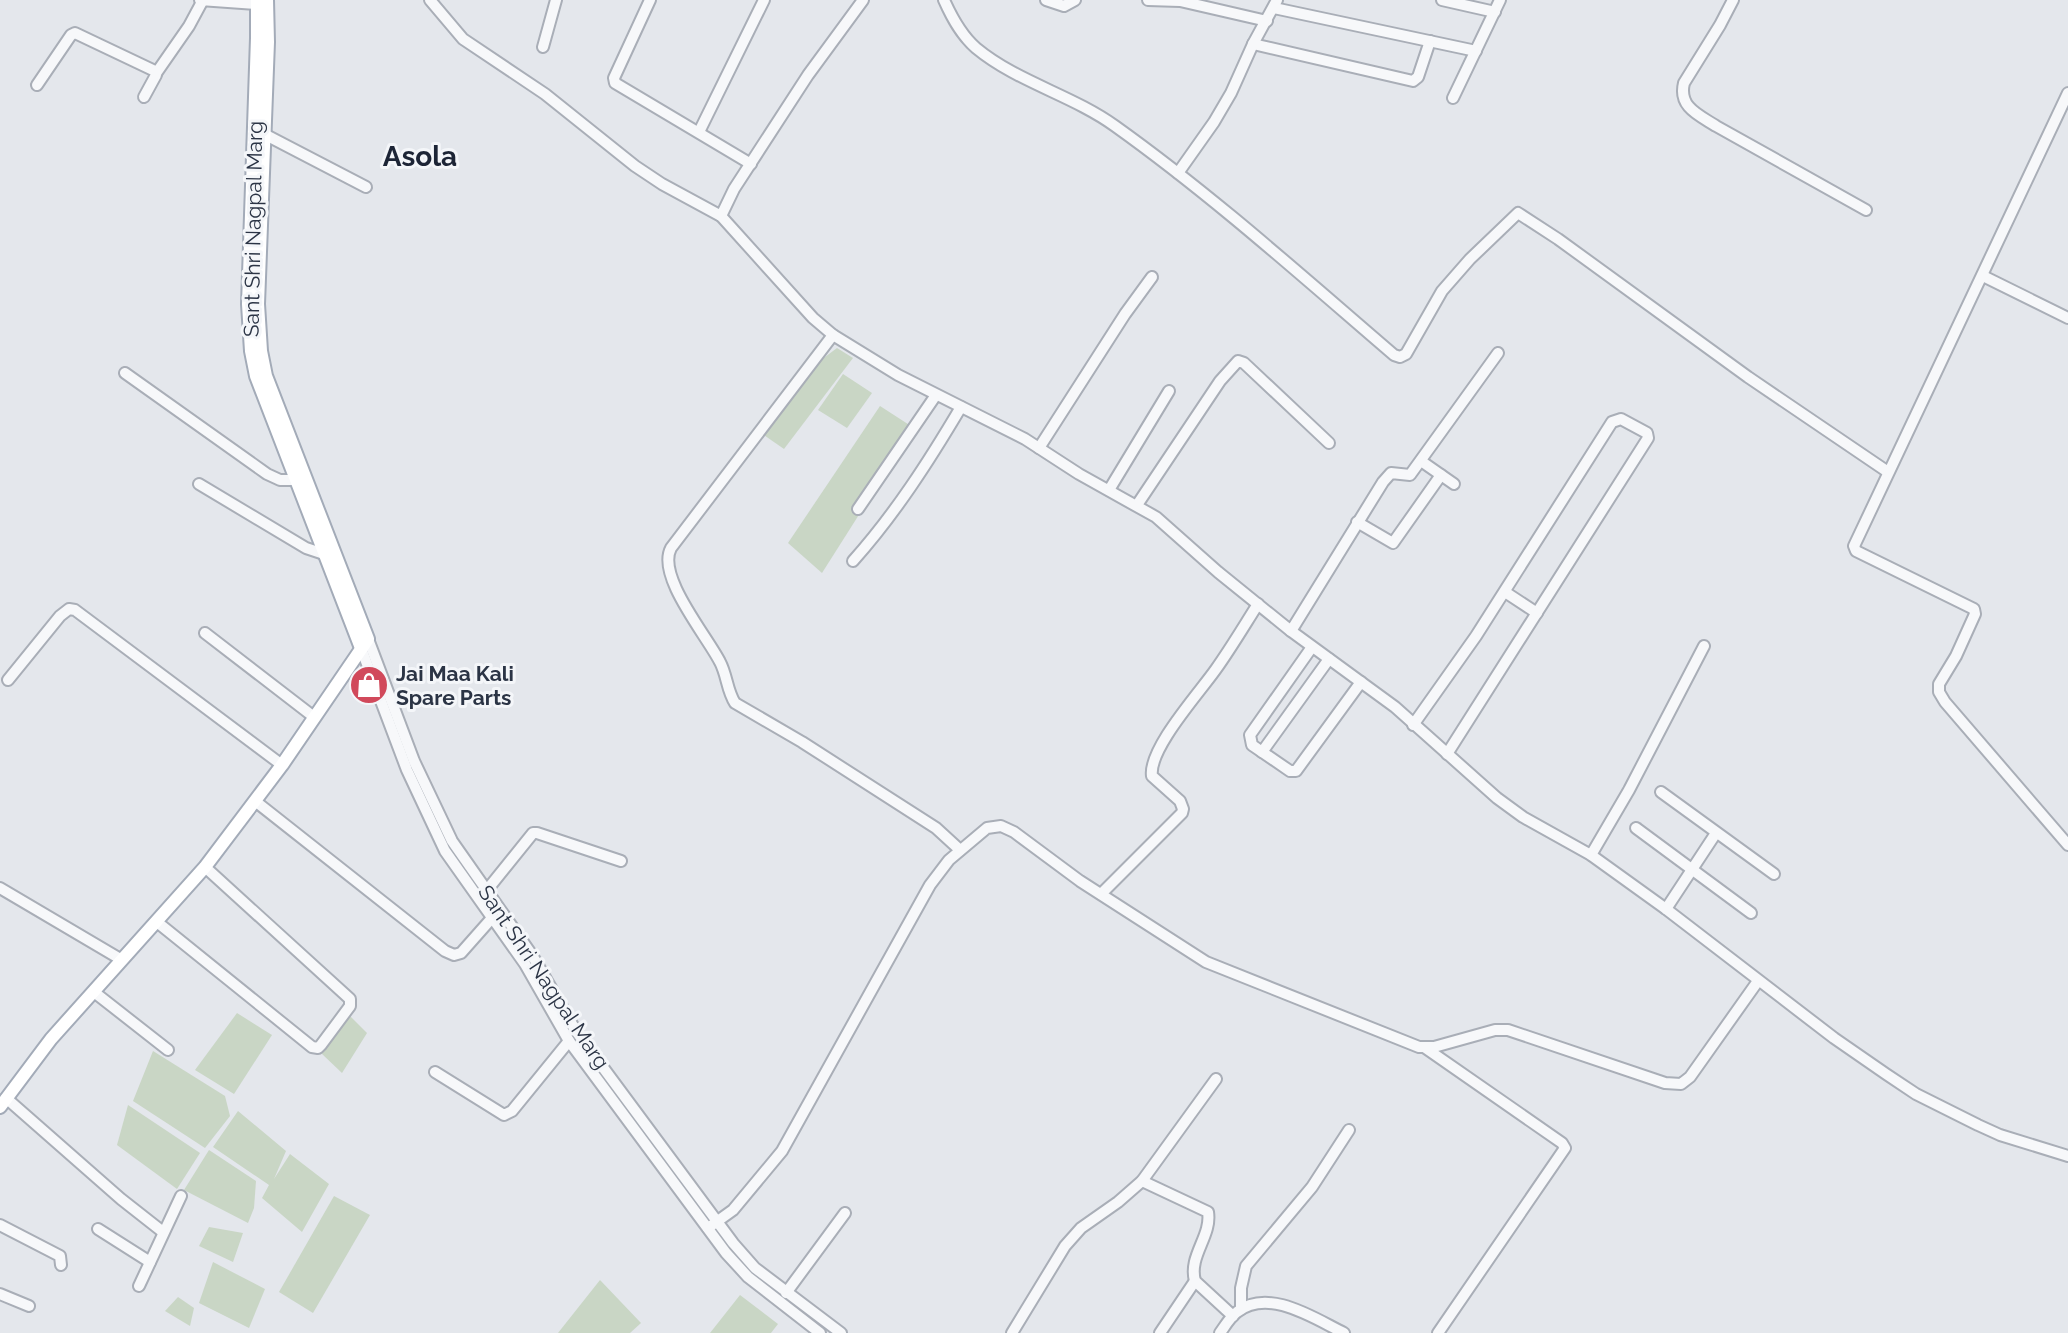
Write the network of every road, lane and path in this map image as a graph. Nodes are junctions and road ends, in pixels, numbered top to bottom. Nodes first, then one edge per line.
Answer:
1 (202, 0) edge
2 (430, 0) edge
3 (556, 0) edge
4 (650, 0) edge
5 (764, 0) edge
6 (863, 0) edge
7 (944, 0) edge
8 (1046, 0) edge
9 (1076, 0) edge
10 (1149, 0) edge
11 (1442, 0) edge
12 (1500, 0) edge
13 (1733, 0) edge
14 (260, 1) edge
15 (1276, 4) edge
16 (1494, 12) junction
17 (1267, 21) junction
18 (1430, 41) junction
19 (1253, 44) junction
20 (543, 47) dead end
21 (1476, 51) junction
22 (157, 72) junction
23 (37, 85) dead end
24 (2068, 93) edge
25 (144, 97) dead end
26 (1453, 98) dead end
27 (699, 132) junction
28 (264, 134) junction
29 (751, 164) junction
30 (1178, 173) junction
31 (366, 187) dead end
32 (1866, 210) dead end
33 (721, 216) junction
34 (1983, 276) junction
35 (1152, 277) dead end
36 (2068, 318) edge
37 (833, 335) junction
38 (1498, 352) dead end
39 (125, 373) dead end
40 (1169, 391) dead end
41 (936, 395) junction
42 (961, 407) junction
43 (1329, 443) dead end
44 (1039, 447) junction
45 (1421, 461) junction
46 (1888, 472) junction
47 (1441, 475) junction
48 (295, 480) junction
49 (199, 484) dead end
50 (1454, 484) dead end
51 (1109, 489) junction
52 (1138, 505) junction
53 (858, 509) dead end
54 (1357, 522) junction
55 (324, 554) junction
56 (853, 561) dead end
57 (1505, 592) junction
58 (1258, 604) junction
59 (1536, 613) junction
60 (1291, 631) junction
61 (205, 633) dead end
62 (364, 644) junction
63 (1704, 646) dead end
64 (1312, 647) junction
65 (1329, 659) junction
66 (8, 680) dead end
67 (1360, 682) junction
68 (314, 717) junction
69 (1413, 725) junction
70 (1262, 752) junction
71 (1447, 754) junction
72 (282, 765) junction
73 (1661, 793) dead end
74 (255, 802) junction
75 (1636, 828) dead end
76 (1716, 833) junction
77 (2068, 845) edge
78 (960, 850) junction
79 (1591, 855) junction
80 (621, 861) dead end
81 (205, 867) junction
82 (1692, 869) junction
83 (1774, 874) dead end
84 (0, 888) edge
85 (1101, 894) junction
86 (483, 895) junction
87 (1666, 909) junction
88 (1751, 913) dead end
89 (492, 918) junction
90 (157, 922) junction
91 (122, 960) junction
92 (1758, 981) junction
93 (94, 992) junction
94 (569, 1041) junction
95 (1424, 1047) junction
96 (168, 1050) dead end
97 (435, 1072) dead end
98 (1216, 1079) dead end
99 (3, 1102) edge
100 (1349, 1130) dead end
101 (2068, 1156) edge
102 (1142, 1181) junction
103 (181, 1196) dead end
104 (845, 1213) dead end
105 (0, 1225) edge
106 (713, 1225) junction
107 (99, 1229) dead end
108 (163, 1232) junction
109 (150, 1262) junction
110 (61, 1265) dead end
111 (1195, 1281) junction
112 (139, 1286) dead end
113 (786, 1293) junction
114 (0, 1294) edge
115 (29, 1307) dead end
116 (1237, 1313) junction
117 (820, 1333) edge
118 (841, 1333) edge
119 (1012, 1333) edge
120 (1160, 1333) edge
121 (1220, 1333) edge
122 (1344, 1333) edge
123 (1438, 1333) edge

1 - 14 street
1 - 22 street
2 - 33 street
3 - 20 street
4 - 27 street
5 - 27 street
6 - 29 street
7 - 30 street
8 - 9 street
10 - 17 street
11 - 16 street
12 - 16 street
13 - 32 street
14 - 28 main road, Sant Shri Nagpal Marg
14 - 48 main road, Sant Shri Nagpal Marg
15 - 17 street
15 - 18 street
16 - 21 street
17 - 19 street
18 - 19 street
18 - 21 street
19 - 30 street
21 - 26 street
22 - 23 street
22 - 25 street
24 - 34 street
27 - 29 street
28 - 31 street
28 - 62 main road, Sant Shri Nagpal Marg
29 - 33 street
30 - 46 street
33 - 37 street
34 - 36 street
34 - 46 street
35 - 44 street
37 - 41 street
37 - 78 street
38 - 45 street
39 - 48 street
40 - 51 street
41 - 42 street
41 - 53 street
42 - 44 street
42 - 56 street
43 - 52 street
44 - 51 street
45 - 47 street
45 - 54 street
46 - 77 street
47 - 50 street
47 - 54 street
48 - 55 main road, Sant Shri Nagpal Marg
49 - 55 street
51 - 52 street
52 - 58 street
54 - 60 street
55 - 62 main road, Sant Shri Nagpal Marg
57 - 59 street
57 - 59 street
57 - 69 street
58 - 60 street
58 - 85 street
59 - 71 street
60 - 64 street
61 - 68 street
62 - 68 main road
62 - 86 street, Sant Shri Nagpal Marg
63 - 79 street
64 - 65 street
64 - 70 street
65 - 67 street
65 - 70 street
66 - 72 street
67 - 69 street
67 - 70 street
68 - 72 main road
69 - 71 street
71 - 79 street
72 - 74 main road
73 - 76 street
74 - 81 main road
74 - 89 street
75 - 82 street
76 - 82 street
76 - 83 street
78 - 85 street
78 - 106 street
79 - 87 street
80 - 86 street
81 - 90 main road
81 - 90 street
82 - 87 street
82 - 88 street
84 - 91 street
85 - 95 street
86 - 89 street, Sant Shri Nagpal Marg
86 - 106 street, Sant Shri Nagpal Marg
87 - 92 street
89 - 94 street, Sant Shri Nagpal Marg
90 - 91 main road
91 - 93 main road
92 - 95 street
92 - 101 street
93 - 96 street
93 - 99 main road
94 - 97 street
94 - 106 street, Sant Shri Nagpal Marg
95 - 123 street
98 - 102 street
99 - 108 street
100 - 116 street
102 - 111 street
102 - 119 street
103 - 108 street
104 - 113 street
105 - 110 street
106 - 113 street, Sant Shri Nagpal Marg
106 - 117 street, Sant Shri Nagpal Marg
107 - 109 street
108 - 109 street
109 - 112 street
111 - 116 street
111 - 120 street
113 - 118 street, Sant Shri Nagpal Marg
114 - 115 street
116 - 121 street
116 - 122 street

